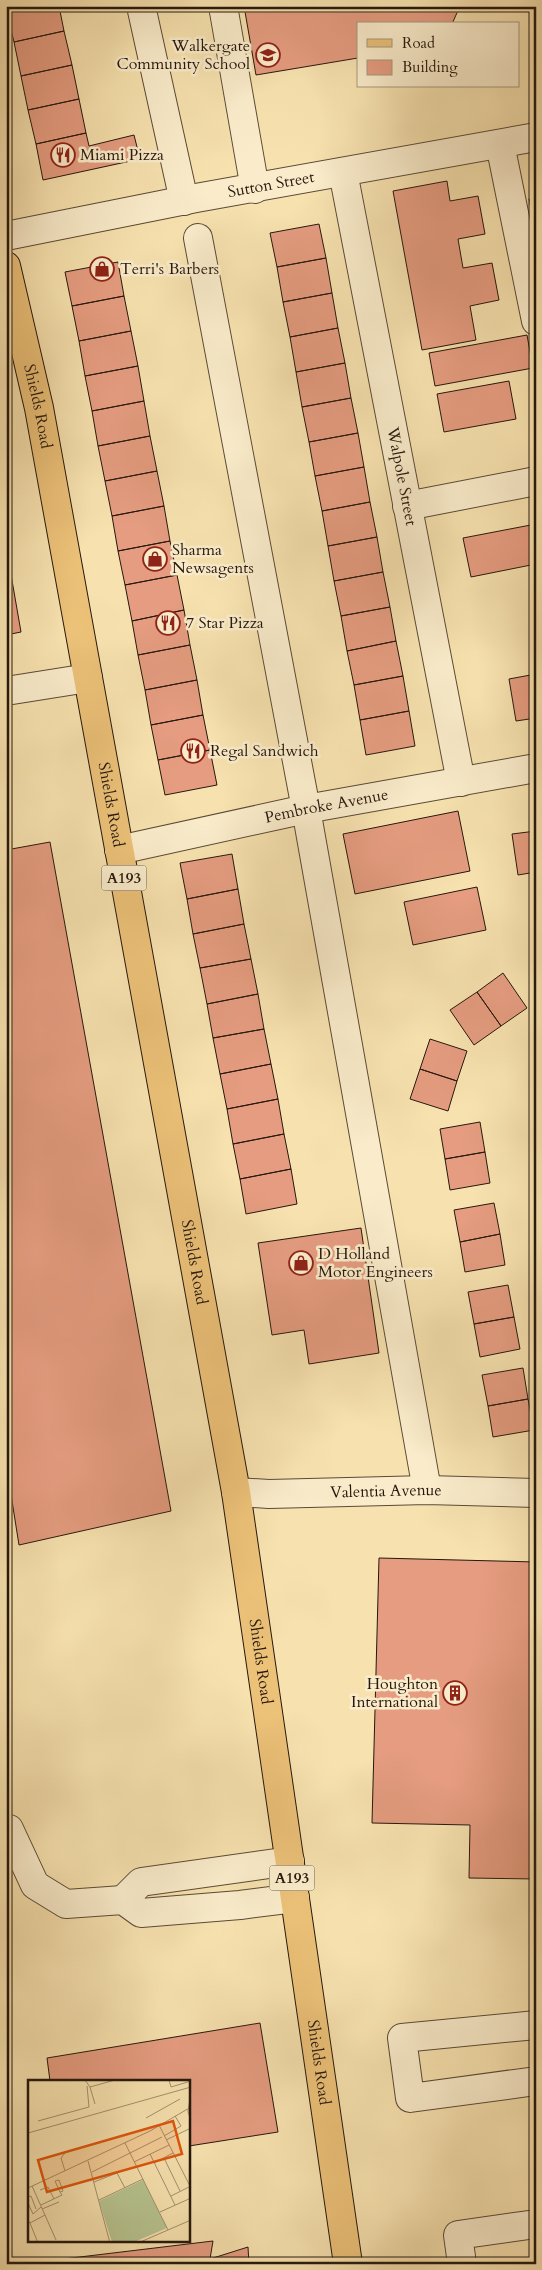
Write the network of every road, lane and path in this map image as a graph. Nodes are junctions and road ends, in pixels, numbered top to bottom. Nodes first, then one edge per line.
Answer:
1 (141, 6) edge
2 (223, 6) edge
3 (536, 137) edge
4 (500, 144) junction
5 (343, 172) junction
6 (255, 189) junction
7 (184, 201) junction
8 (6, 236) edge
9 (198, 238) dead end
10 (6, 266) edge
11 (535, 311) edge
12 (536, 481) edge
13 (408, 506) junction
14 (88, 678) junction
15 (6, 690) edge
16 (536, 768) edge
17 (461, 782) junction
18 (306, 810) junction
19 (119, 850) junction
20 (427, 1490) junction
21 (236, 1492) junction
22 (536, 1493) edge
23 (9, 1829) dead end
24 (290, 1860) junction
25 (295, 1898) junction
26 (123, 1900) junction
27 (536, 2025) edge
28 (536, 2081) edge
29 (536, 2224) edge
30 (348, 2264) edge
31 (462, 2264) edge

1 - 7 street
2 - 6 street
3 - 4 street, Sutton Street
4 - 5 street, Sutton Street
4 - 11 street
5 - 6 street, Sutton Street
5 - 13 street, Walpole Street
6 - 7 street, Sutton Street
7 - 8 street, Sutton Street
9 - 18 street
10 - 14 main road, Shields Road / A193
12 - 13 street
13 - 17 street, Walpole Street
14 - 15 street
14 - 19 main road, Shields Road / A193
16 - 17 street, Pembroke Avenue
17 - 18 street, Pembroke Avenue
18 - 19 street, Pembroke Avenue
18 - 20 street
19 - 21 main road, Shields Road / A193
20 - 21 street, Valentia Avenue
20 - 22 street, Valentia Avenue
21 - 24 main road, Shields Road / A193
23 - 26 street
24 - 25 main road, Shields Road / A193
24 - 26 street
25 - 26 street
25 - 30 main road, Shields Road / A193
27 - 28 street
29 - 31 street

